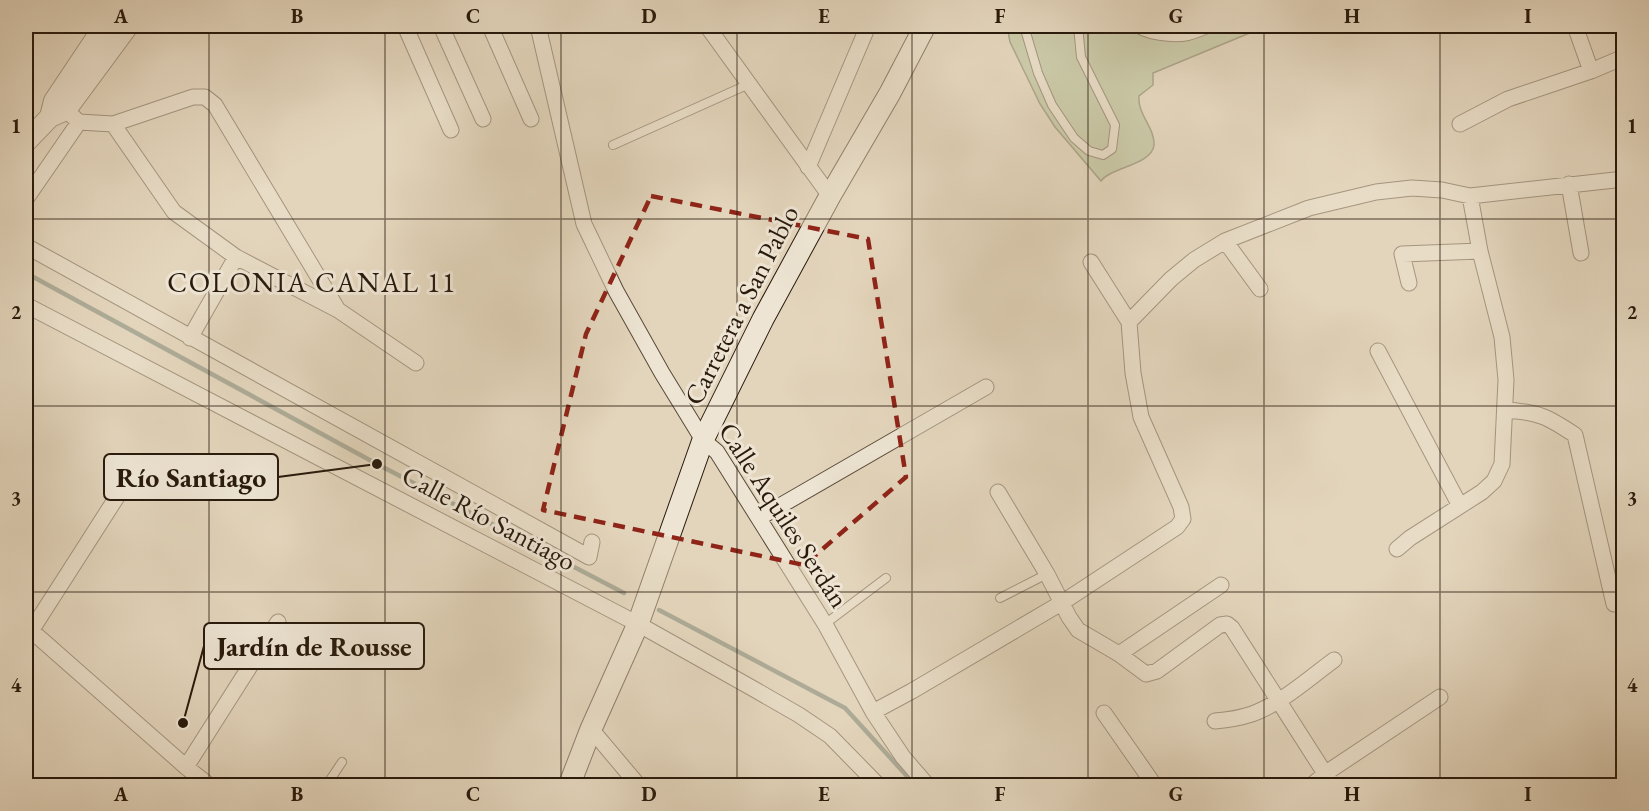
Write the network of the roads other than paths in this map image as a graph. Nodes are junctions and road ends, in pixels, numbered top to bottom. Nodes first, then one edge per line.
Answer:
1 (104, 26) edge
2 (128, 26) edge
3 (405, 26) edge
4 (441, 26) edge
5 (490, 26) edge
6 (538, 26) edge
7 (707, 26) edge
8 (868, 26) edge
9 (925, 26) edge
10 (1024, 26) edge
11 (1078, 26) edge
12 (1134, 26) edge
13 (1215, 26) edge
14 (1575, 26) edge
15 (1623, 57) edge
16 (1590, 71) junction
17 (749, 84) junction
18 (63, 112) junction
19 (483, 119) dead end
20 (531, 119) dead end
21 (113, 124) junction
22 (1460, 124) dead end
23 (451, 130) dead end
24 (26, 142) edge
25 (614, 145) dead end
26 (808, 167) junction
27 (1623, 179) edge
28 (1569, 184) junction
29 (830, 196) junction
30 (1470, 196) junction
31 (26, 199) edge
32 (1226, 241) junction
33 (26, 246) edge
34 (1480, 251) junction
35 (1581, 253) dead end
36 (236, 257) junction
37 (1091, 262) dead end
38 (1409, 283) dead end
39 (1260, 289) dead end
40 (26, 305) edge
41 (338, 310) junction
42 (1129, 322) junction
43 (190, 338) junction
44 (1378, 351) dead end
45 (416, 363) dead end
46 (986, 387) dead end
47 (1505, 410) junction
48 (703, 440) junction
49 (129, 478) dead end
50 (998, 492) dead end
51 (1460, 506) junction
52 (759, 518) junction
53 (592, 542) dead end
54 (1397, 549) dead end
55 (1047, 574) junction
56 (886, 578) dead end
57 (1221, 585) dead end
58 (1000, 598) dead end
59 (1063, 602) junction
60 (1614, 604) dead end
61 (278, 622) dead end
62 (638, 624) junction
63 (825, 624) junction
64 (28, 628) edge
65 (1119, 654) junction
66 (1334, 660) dead end
67 (1440, 697) dead end
68 (1279, 701) junction
69 (873, 712) junction
70 (1104, 713) dead end
71 (1215, 722) dead end
72 (591, 729) junction
73 (342, 762) dead end
74 (186, 767) junction
75 (1330, 779) edge
76 (210, 786) edge
77 (326, 786) edge
78 (569, 786) edge
79 (639, 786) edge
80 (879, 786) edge
81 (927, 786) edge
82 (1155, 786) edge
83 (1311, 786) edge

1 - 18 street
2 - 18 street
3 - 23 street
4 - 19 street
5 - 20 street
6 - 48 street, Calle Aquiles Serdán
7 - 17 street
8 - 26 street
9 - 29 main road, Carretera a San Pablo
10 - 11 lane
12 - 13 lane
14 - 16 street
15 - 16 street
16 - 22 street
17 - 25 lane
17 - 26 street
18 - 21 street
18 - 24 street
18 - 31 street
21 - 36 street
21 - 41 street
26 - 29 street
27 - 28 street
28 - 30 street
28 - 35 street
29 - 48 main road, Carretera a San Pablo
30 - 32 street
30 - 34 street
32 - 39 street
32 - 42 street
33 - 43 street
34 - 38 street
34 - 47 street
36 - 41 street
36 - 43 street
37 - 42 street
40 - 62 street, Calle Río Santiago
41 - 45 street
42 - 59 street
43 - 53 street
44 - 51 street
46 - 52 street
47 - 51 street
47 - 60 street
48 - 52 street, Calle Aquiles Serdán
48 - 62 main road, Carretera a San Pablo
49 - 64 street
50 - 55 street
51 - 54 street
52 - 63 street, Calle Aquiles Serdán
55 - 58 lane
55 - 59 street
56 - 63 lane
57 - 65 street
59 - 65 street
59 - 69 street
61 - 74 street
62 - 72 main road, Carretera a San Pablo
62 - 80 street, Calle Río Santiago
63 - 69 street, Calle Aquiles Serdán
64 - 74 street
65 - 68 street
66 - 68 street
67 - 75 street
68 - 71 street
68 - 75 street
69 - 81 street, Calle Aquiles Serdán
70 - 82 street
72 - 78 main road, Carretera a San Pablo
72 - 79 street
73 - 77 lane
74 - 76 street
75 - 83 street

